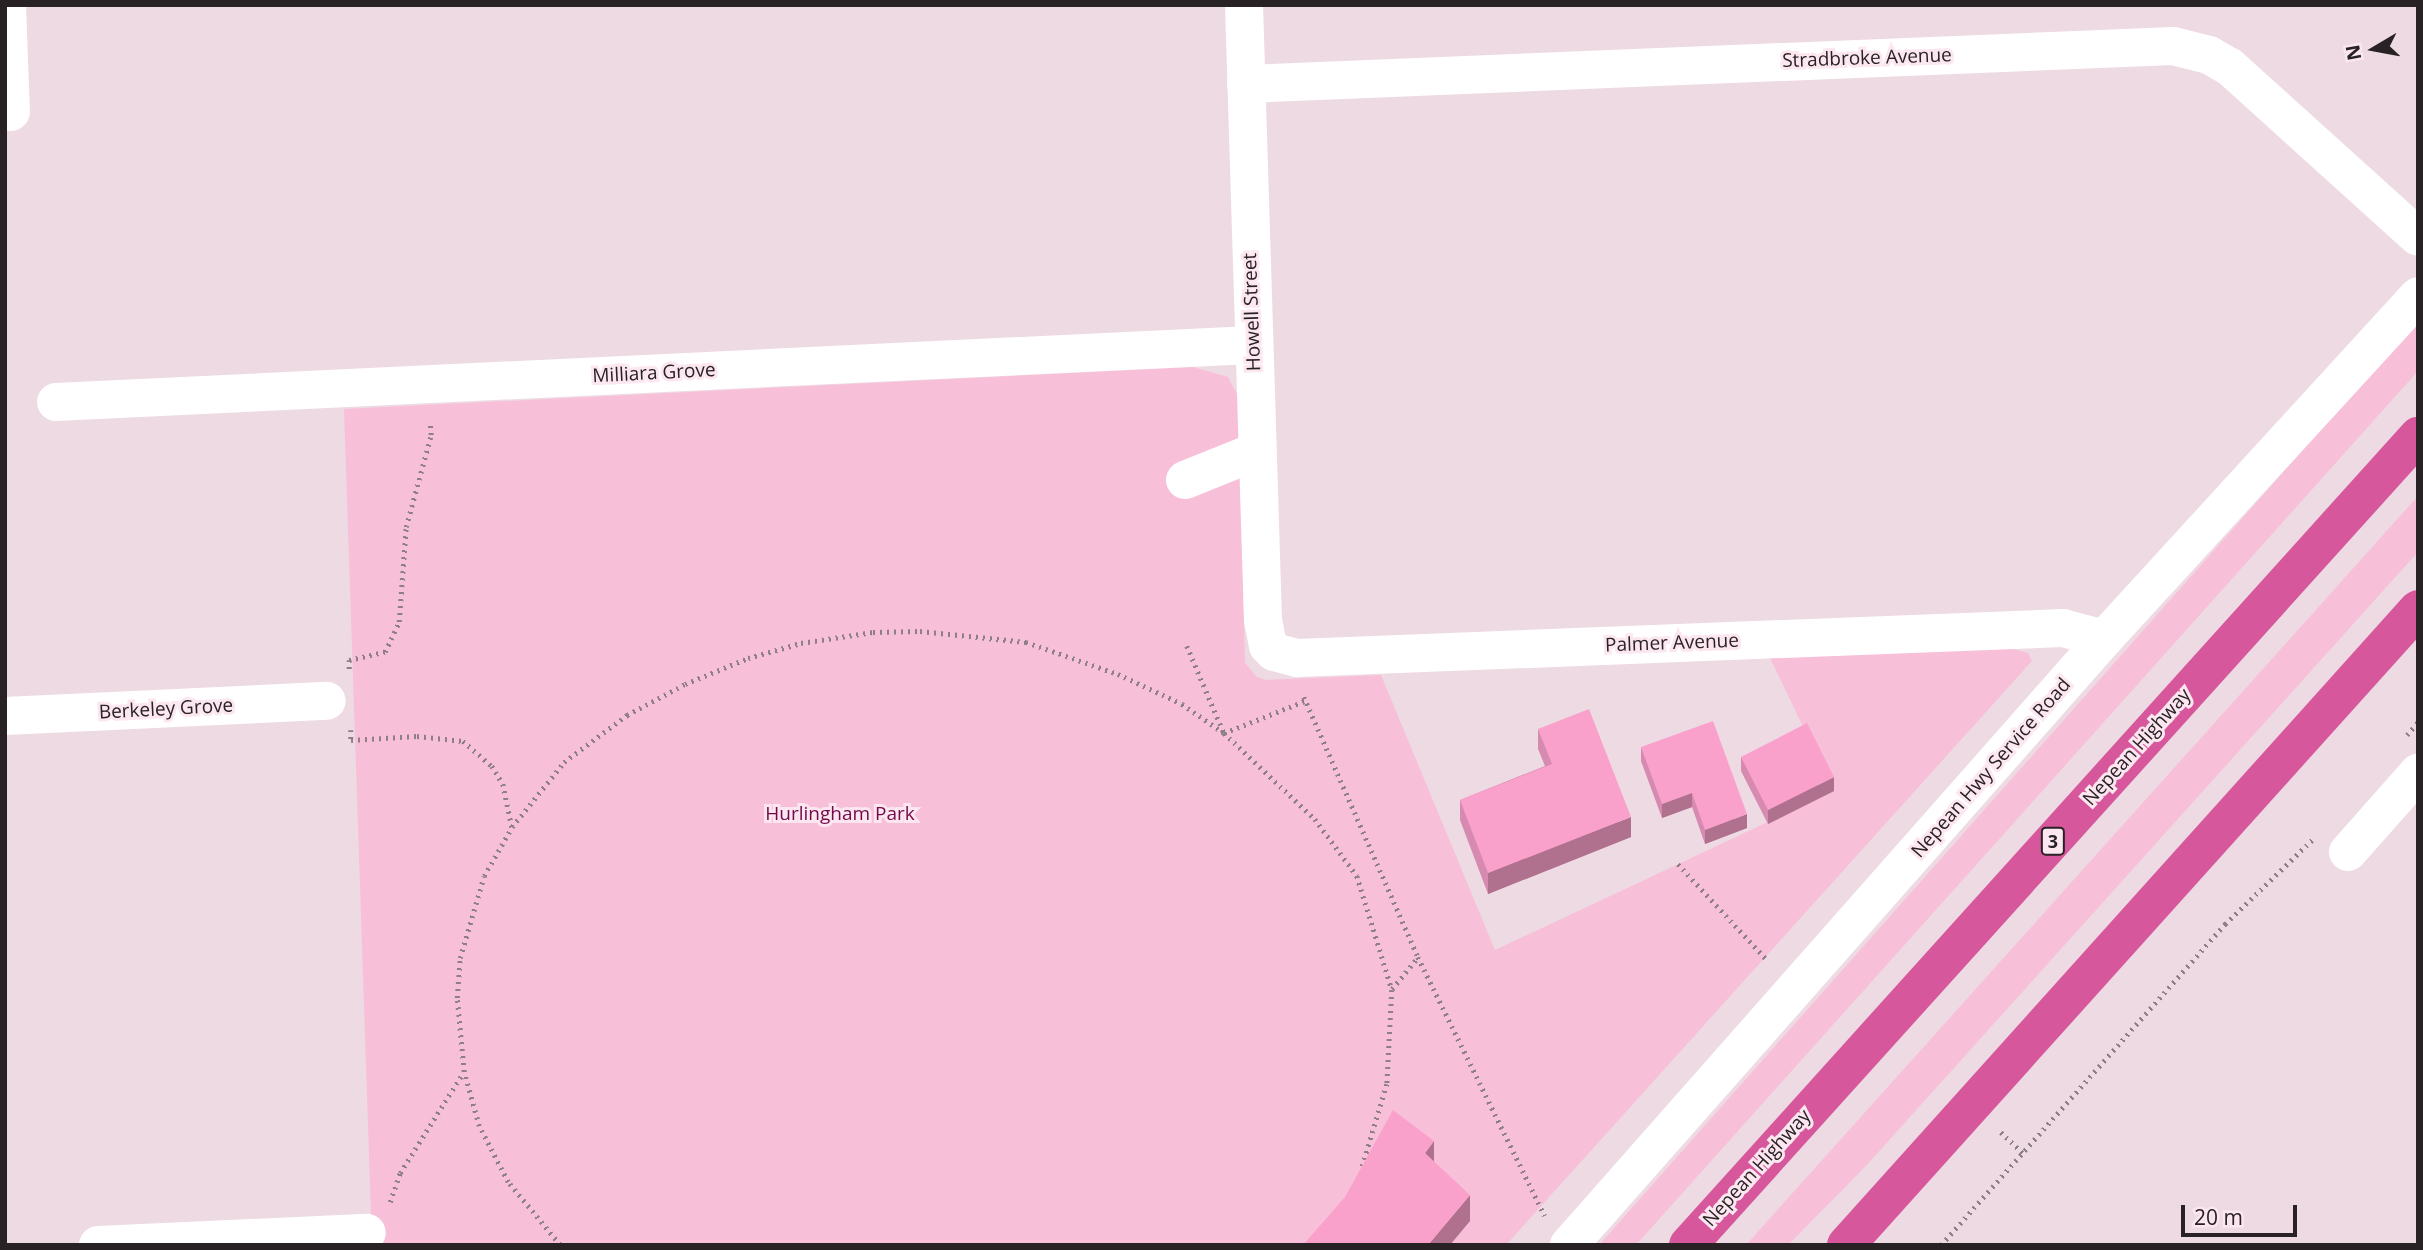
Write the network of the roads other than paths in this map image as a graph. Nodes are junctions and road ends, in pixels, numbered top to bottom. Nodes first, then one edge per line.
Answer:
1 (7, 5) edge
2 (1244, 5) edge
3 (1246, 84) junction
4 (11, 112) dead end
5 (2418, 237) edge
6 (2418, 296) edge
7 (1252, 345) junction
8 (56, 402) dead end
9 (2418, 436) edge
10 (1256, 451) junction
11 (1185, 480) dead end
12 (2418, 609) edge
13 (1263, 620) joint
14 (2104, 639) junction
15 (342, 700) road end
16 (5, 716) edge
17 (2418, 774) edge
18 (2332, 844) road end
19 (378, 1219) road end
20 (1558, 1234) edge
21 (98, 1245) edge
22 (1688, 1245) edge
23 (1846, 1245) edge

1 - 4 street
2 - 3 street, Howell Street
3 - 5 street, Stradbroke Avenue
3 - 7 street, Howell Street
6 - 14 street, Nepean Hwy Service Road
7 - 8 street, Milliara Grove
7 - 10 street, Howell Street
9 - 22 highway, Nepean Highway / 3
10 - 11 street
10 - 13 street, Howell Street
12 - 23 highway
13 - 14 street, Palmer Avenue
14 - 20 street, Nepean Hwy Service Road
15 - 16 street, Berkeley Grove
17 - 18 street
19 - 21 street

